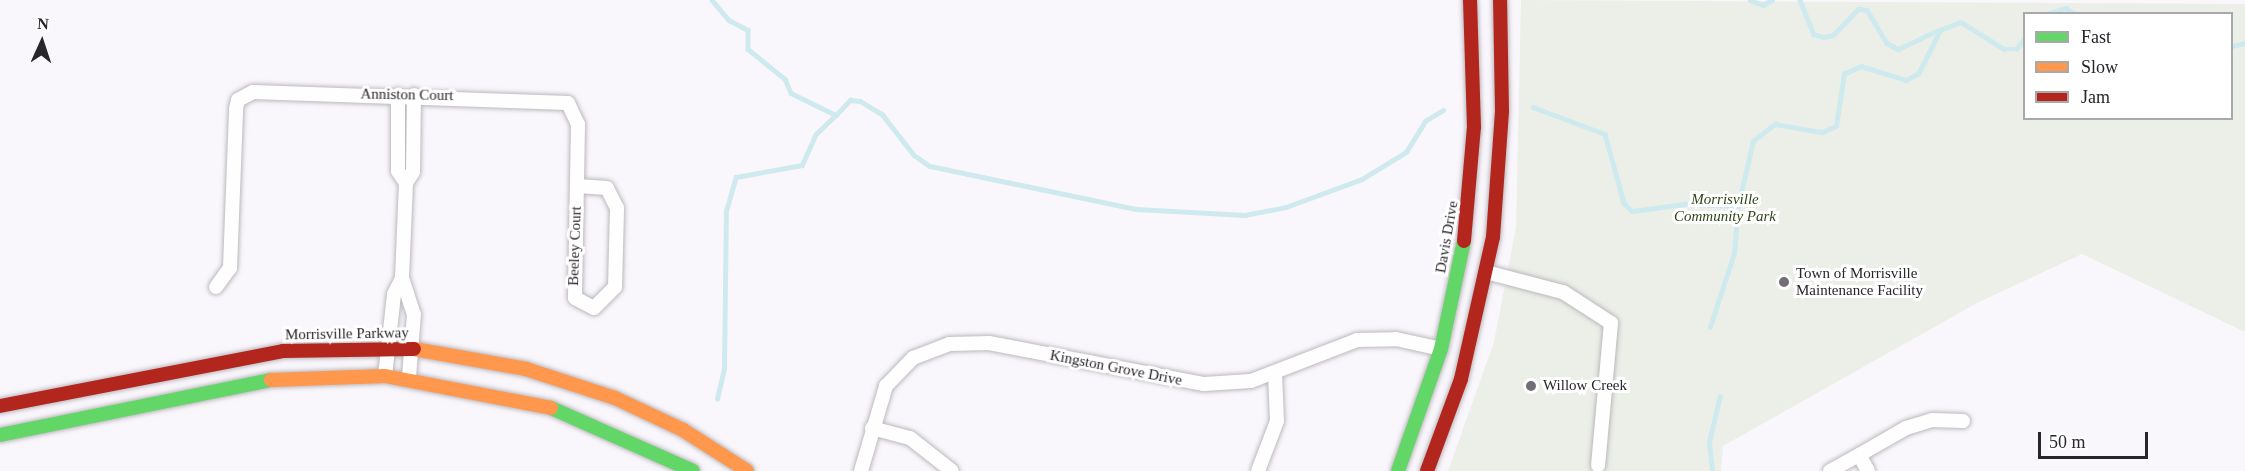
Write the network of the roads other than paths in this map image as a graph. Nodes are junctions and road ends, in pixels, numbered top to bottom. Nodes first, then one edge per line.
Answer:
1 (1470, 0) edge
2 (1500, 0) edge
3 (398, 95) junction
4 (414, 95) junction
5 (406, 183) junction
6 (577, 186) junction
7 (1486, 272) junction
8 (402, 278) junction
9 (216, 287) dead end
10 (388, 348) junction
11 (412, 349) junction
12 (1442, 349) junction
13 (1275, 374) junction
14 (385, 376) junction
15 (409, 378) junction
16 (0, 406) edge
17 (1963, 422) dead end
18 (872, 428) junction
19 (0, 435) edge
20 (1859, 455) junction
21 (1598, 465) dead end
22 (693, 471) edge
23 (747, 471) edge
24 (861, 471) edge
25 (952, 471) edge
26 (1258, 471) edge
27 (1398, 471) edge
28 (1427, 471) edge
29 (1830, 471) edge
30 (1868, 471) edge

1 - 12 main road, Davis Drive
2 - 7 main road
3 - 4 street, Anniston Court
3 - 5 street
3 - 9 street, Anniston Court
4 - 5 street
4 - 6 street, Anniston Court
5 - 8 street
6 - 6 street, Beeley Court
7 - 21 street
7 - 28 main road
8 - 10 street
8 - 11 street
10 - 11 main road, Morrisville Parkway
10 - 14 street
10 - 16 main road, Morrisville Parkway
11 - 15 street
11 - 23 main road, Morrisville Parkway
12 - 13 street, Kingston Grove Drive
12 - 27 main road, Davis Drive
13 - 18 street, Kingston Grove Drive
13 - 26 street
14 - 15 main road
14 - 19 main road
15 - 22 main road
17 - 20 street
18 - 24 street, Kingston Grove Drive
18 - 25 street
20 - 29 street
20 - 30 street

